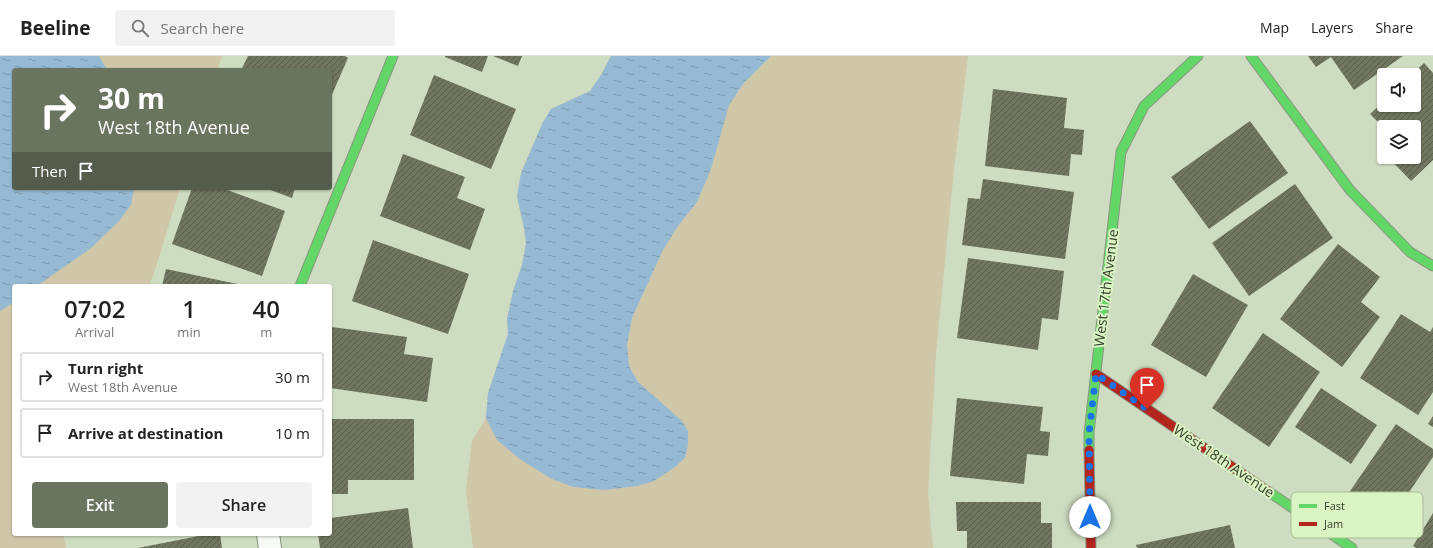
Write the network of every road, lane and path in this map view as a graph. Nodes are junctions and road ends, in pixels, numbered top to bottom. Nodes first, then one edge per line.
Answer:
1 (393, 56) edge
2 (1198, 56) edge
3 (1251, 56) edge
4 (1433, 266) edge
5 (301, 284) edge
6 (1096, 374) junction
7 (1291, 507) edge
8 (268, 536) edge
9 (1337, 538) edge
10 (270, 548) edge
11 (1091, 548) edge
12 (1352, 548) edge

1 - 5 street
2 - 6 street, West 17th Avenue
3 - 4 street
6 - 7 street, West 18th Avenue
6 - 11 street, West 17th Avenue
8 - 10 street
9 - 12 street, West 18th Avenue

